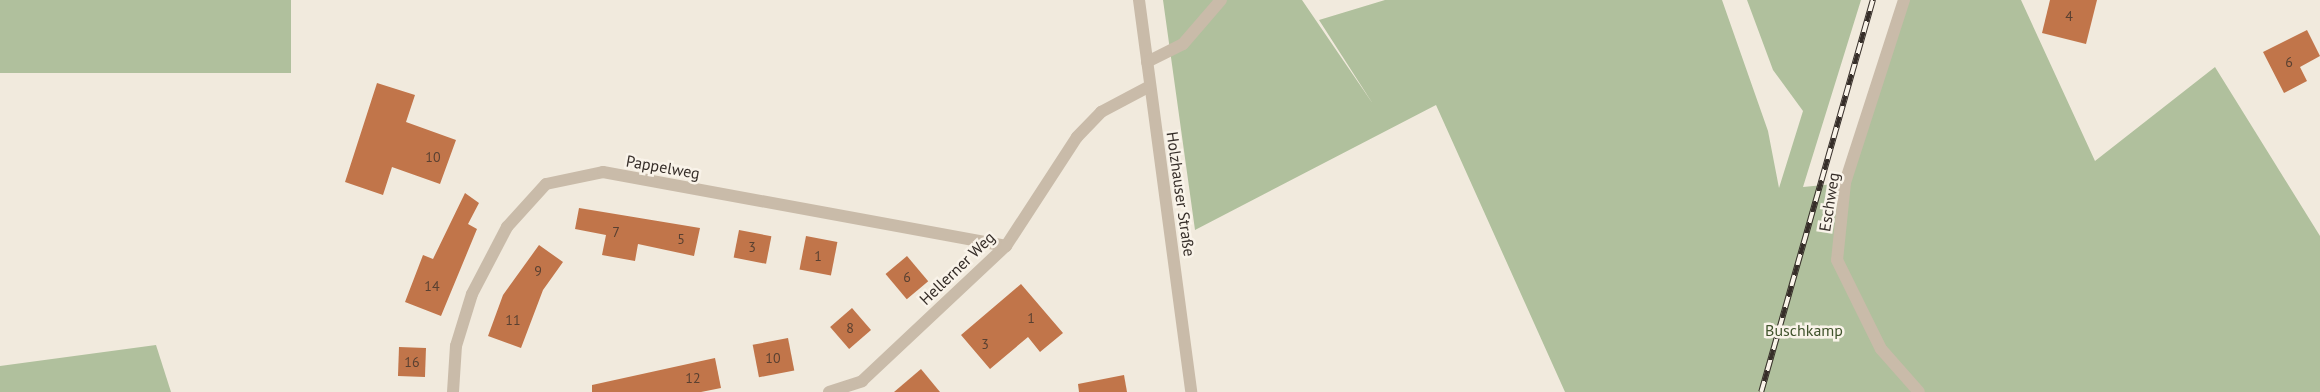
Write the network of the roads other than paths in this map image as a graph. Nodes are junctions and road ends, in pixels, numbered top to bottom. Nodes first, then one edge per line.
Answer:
1 (1139, 0) edge
2 (1221, 0) edge
3 (1904, 0) edge
4 (1147, 62) junction
5 (1150, 86) junction
6 (1006, 246) junction
7 (862, 380) junction
8 (453, 392) edge
9 (829, 392) edge
10 (854, 392) edge
11 (1191, 392) edge
12 (1919, 392) edge

1 - 4 street, Holzhauser Straße
2 - 4 street
3 - 12 street, Eschweg
4 - 5 street, Holzhauser Straße
5 - 6 street, Hellerner Weg
5 - 11 street, Holzhauser Straße
6 - 7 street, Hellerner Weg
6 - 8 street, Pappelweg
7 - 9 street, Hellerner Weg
7 - 10 street

